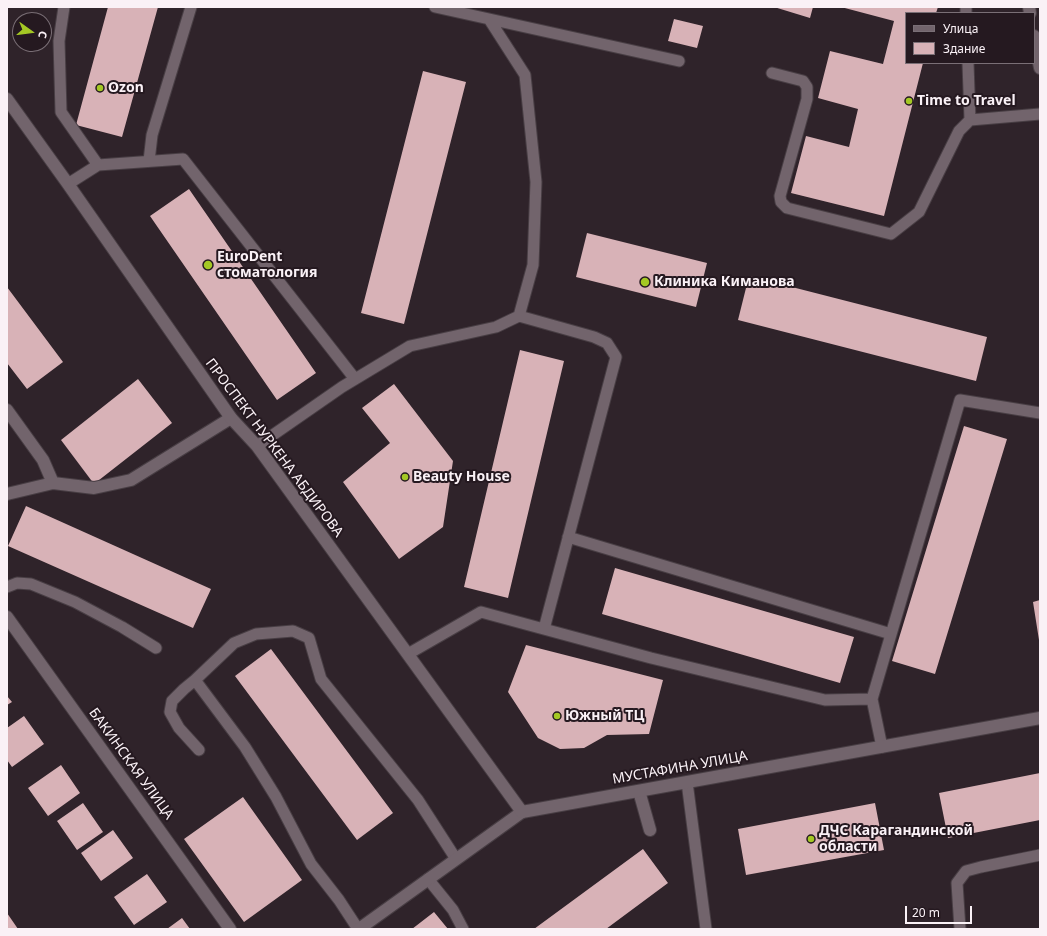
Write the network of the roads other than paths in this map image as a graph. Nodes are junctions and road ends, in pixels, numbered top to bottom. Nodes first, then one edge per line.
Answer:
1 (64, 7) edge
2 (191, 7) edge
3 (435, 7) edge
4 (489, 19) junction
5 (1035, 41) edge
6 (679, 61) dead end
7 (968, 64) edge
8 (1040, 68) edge
9 (772, 73) dead end
10 (7, 99) edge
11 (1040, 114) edge
12 (970, 120) junction
13 (149, 161) junction
14 (98, 165) junction
15 (68, 184) junction
16 (519, 316) junction
17 (355, 379) junction
18 (7, 410) edge
19 (1040, 413) edge
20 (231, 418) junction
21 (257, 446) junction
22 (54, 483) junction
23 (7, 494) edge
24 (568, 537) junction
25 (7, 587) edge
26 (7, 617) edge
27 (544, 629) junction
28 (891, 634) junction
29 (156, 648) dead end
30 (408, 654) junction
31 (195, 680) junction
32 (872, 699) junction
33 (1040, 718) edge
34 (882, 747) junction
35 (199, 750) dead end
36 (687, 782) junction
37 (639, 791) junction
38 (522, 812) junction
39 (650, 830) dead end
40 (1040, 855) edge
41 (456, 859) junction
42 (428, 879) junction
43 (230, 929) edge
44 (359, 929) edge
45 (463, 929) edge
46 (706, 929) edge
47 (960, 929) edge

1 - 14 lane
2 - 13 lane
3 - 4 lane
4 - 6 lane
4 - 16 lane
5 - 8 main road
7 - 12 lane
9 - 12 lane
10 - 15 main road, ПРОСПЕКТ НУРКЕНА АБДИРОВА
11 - 12 lane
13 - 14 lane
13 - 17 lane
14 - 15 lane
15 - 20 main road, ПРОСПЕКТ НУРКЕНА АБДИРОВА
16 - 17 lane
16 - 24 lane
17 - 21 lane
18 - 22 main road
19 - 28 lane
20 - 21 main road, ПРОСПЕКТ НУРКЕНА АБДИРОВА
20 - 22 main road
21 - 30 main road, ПРОСПЕКТ НУРКЕНА АБДИРОВА
22 - 23 main road
24 - 27 lane
24 - 28 lane
25 - 29 lane
26 - 43 main road, БАКИНСКАЯ УЛИЦА
27 - 30 lane
27 - 32 lane
28 - 32 lane
30 - 38 main road, ПРОСПЕКТ НУРКЕНА АБДИРОВА
31 - 35 lane
31 - 41 lane
31 - 44 lane
32 - 34 lane
33 - 34 main road, МУСТАФИНА УЛИЦА
34 - 36 main road, МУСТАФИНА УЛИЦА
36 - 37 main road, МУСТАФИНА УЛИЦА
36 - 46 lane
37 - 38 main road, МУСТАФИНА УЛИЦА
37 - 39 main road
38 - 41 main road, МУСТАФИНА УЛИЦА
40 - 47 lane
41 - 42 main road, МУСТАФИНА УЛИЦА
42 - 44 main road, МУСТАФИНА УЛИЦА
42 - 45 lane

